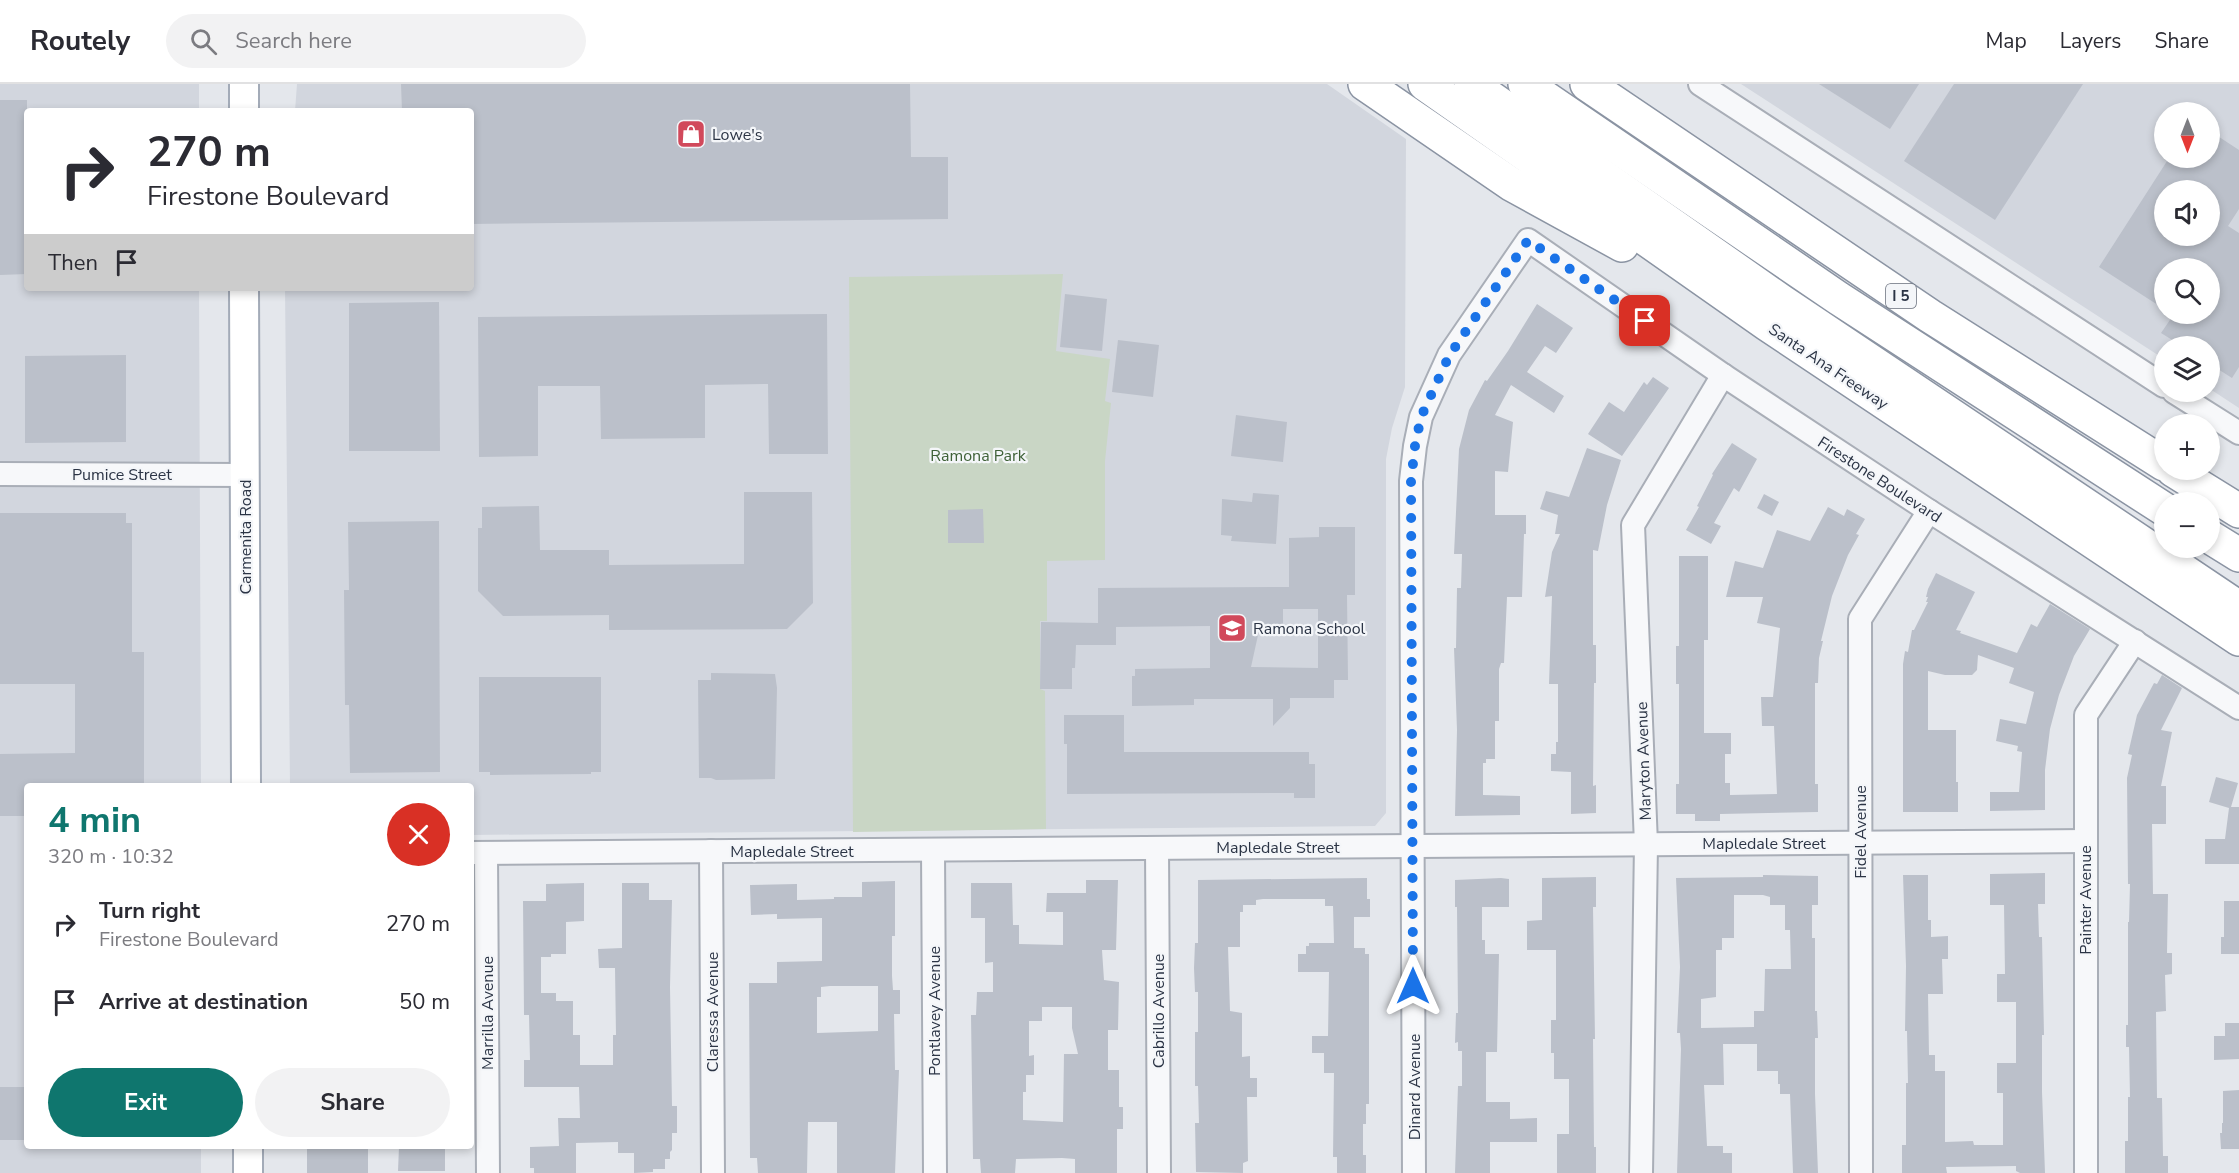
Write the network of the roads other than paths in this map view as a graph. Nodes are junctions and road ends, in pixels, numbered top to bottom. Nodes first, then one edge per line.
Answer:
1 (244, 84) edge
2 (1365, 84) edge
3 (1425, 84) edge
4 (1471, 84) edge
5 (1525, 84) edge
6 (1587, 84) edge
7 (1597, 84) edge
8 (1700, 84) edge
9 (244, 108) edge
10 (1642, 123) junction
11 (1528, 240) joint
12 (244, 291) edge
13 (1767, 324) junction
14 (1723, 375) junction
15 (2154, 379) edge
16 (2190, 402) edge
17 (2239, 433) edge
18 (2154, 458) edge
19 (0, 474) edge
20 (245, 475) junction
21 (2189, 480) edge
22 (2154, 503) edge
23 (1929, 511) junction
24 (2239, 511) edge
25 (2220, 543) edge
26 (2239, 555) edge
27 (2239, 608) edge
28 (2239, 639) edge
29 (2135, 641) junction
30 (2239, 708) edge
31 (246, 783) edge
32 (2085, 841) junction
33 (1859, 843) junction
34 (1646, 844) junction
35 (1413, 846) junction
36 (1157, 848) junction
37 (933, 850) junction
38 (711, 851) junction
39 (479, 853) edge
40 (248, 1149) edge
41 (248, 1173) edge
42 (488, 1173) edge
43 (713, 1173) edge
44 (935, 1173) edge
45 (1159, 1173) edge
46 (1414, 1173) edge
47 (1641, 1173) edge
48 (1861, 1173) edge
49 (2086, 1173) edge

1 - 9 main road
2 - 13 highway
3 - 13 highway, Santa Ana Freeway
4 - 27 highway
5 - 22 highway
6 - 10 highway, I 5
7 - 10 highway
8 - 15 street
10 - 18 highway, I 5
11 - 14 street, Firestone Boulevard
11 - 35 street, Dinard Avenue
12 - 20 main road, Carmenita Road
13 - 28 highway, Santa Ana Freeway
14 - 23 street, Firestone Boulevard
14 - 34 street, Maryton Avenue
16 - 17 street
19 - 20 street, Pumice Street
20 - 31 main road, Carmenita Road
21 - 24 highway
23 - 29 street, Firestone Boulevard
23 - 33 street, Fidel Avenue
25 - 26 highway
29 - 30 street, Firestone Boulevard
29 - 32 street, Painter Avenue
32 - 33 street, Mapledale Street
32 - 49 street, Painter Avenue
33 - 34 street, Mapledale Street
33 - 48 street, Fidel Avenue
34 - 35 street, Mapledale Street
34 - 47 street, Maryton Avenue
35 - 36 street, Mapledale Street
35 - 46 street, Dinard Avenue
36 - 37 street, Mapledale Street
36 - 45 street, Cabrillo Avenue
37 - 38 street, Mapledale Street
37 - 44 street, Pontlavey Avenue
38 - 39 street, Mapledale Street
38 - 43 street, Claressa Avenue
39 - 42 street, Marrilla Avenue
40 - 41 main road

